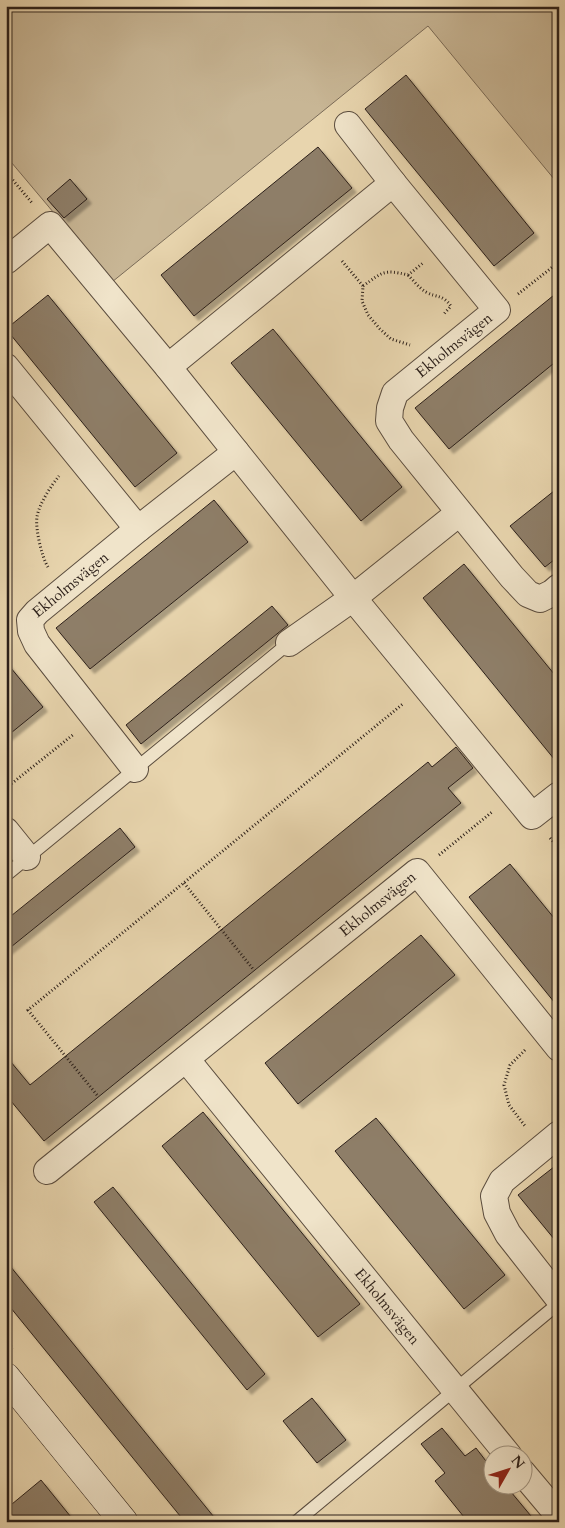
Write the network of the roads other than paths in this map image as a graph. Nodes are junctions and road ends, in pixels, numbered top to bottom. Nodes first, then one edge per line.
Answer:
1 (348, 126) dead end
2 (393, 183) junction
3 (6, 261) edge
4 (6, 367) edge
5 (168, 367) junction
6 (236, 452) junction
7 (459, 513) junction
8 (138, 529) junction
9 (559, 587) edge
10 (353, 598) junction
11 (289, 643) joint
12 (135, 769) junction
13 (559, 795) edge
14 (6, 831) edge
15 (27, 857) junction
16 (6, 874) edge
17 (552, 1039) edge
18 (186, 1059) junction
19 (550, 1141) edge
20 (46, 1171) dead end
21 (559, 1299) edge
22 (559, 1303) edge
23 (6, 1377) edge
24 (454, 1390) junction
25 (501, 1446) edge
26 (532, 1484) edge
27 (559, 1516) edge
28 (124, 1522) edge
29 (296, 1522) edge

1 - 2 street, Ekholmsvägen
2 - 5 street
2 - 7 street, Ekholmsvägen
3 - 5 street
4 - 8 street
5 - 6 street
6 - 8 street, Ekholmsvägen
6 - 10 street
7 - 9 street, Ekholmsvägen
7 - 10 street
8 - 12 street, Ekholmsvägen
10 - 11 street
10 - 13 street
11 - 12 lane
12 - 15 lane
14 - 15 street
15 - 16 lane
17 - 18 street, Ekholmsvägen
18 - 20 street, Ekholmsvägen
18 - 24 street, Ekholmsvägen
19 - 21 street
22 - 24 lane
23 - 28 street
24 - 25 street, Ekholmsvägen
24 - 29 lane
26 - 27 street

